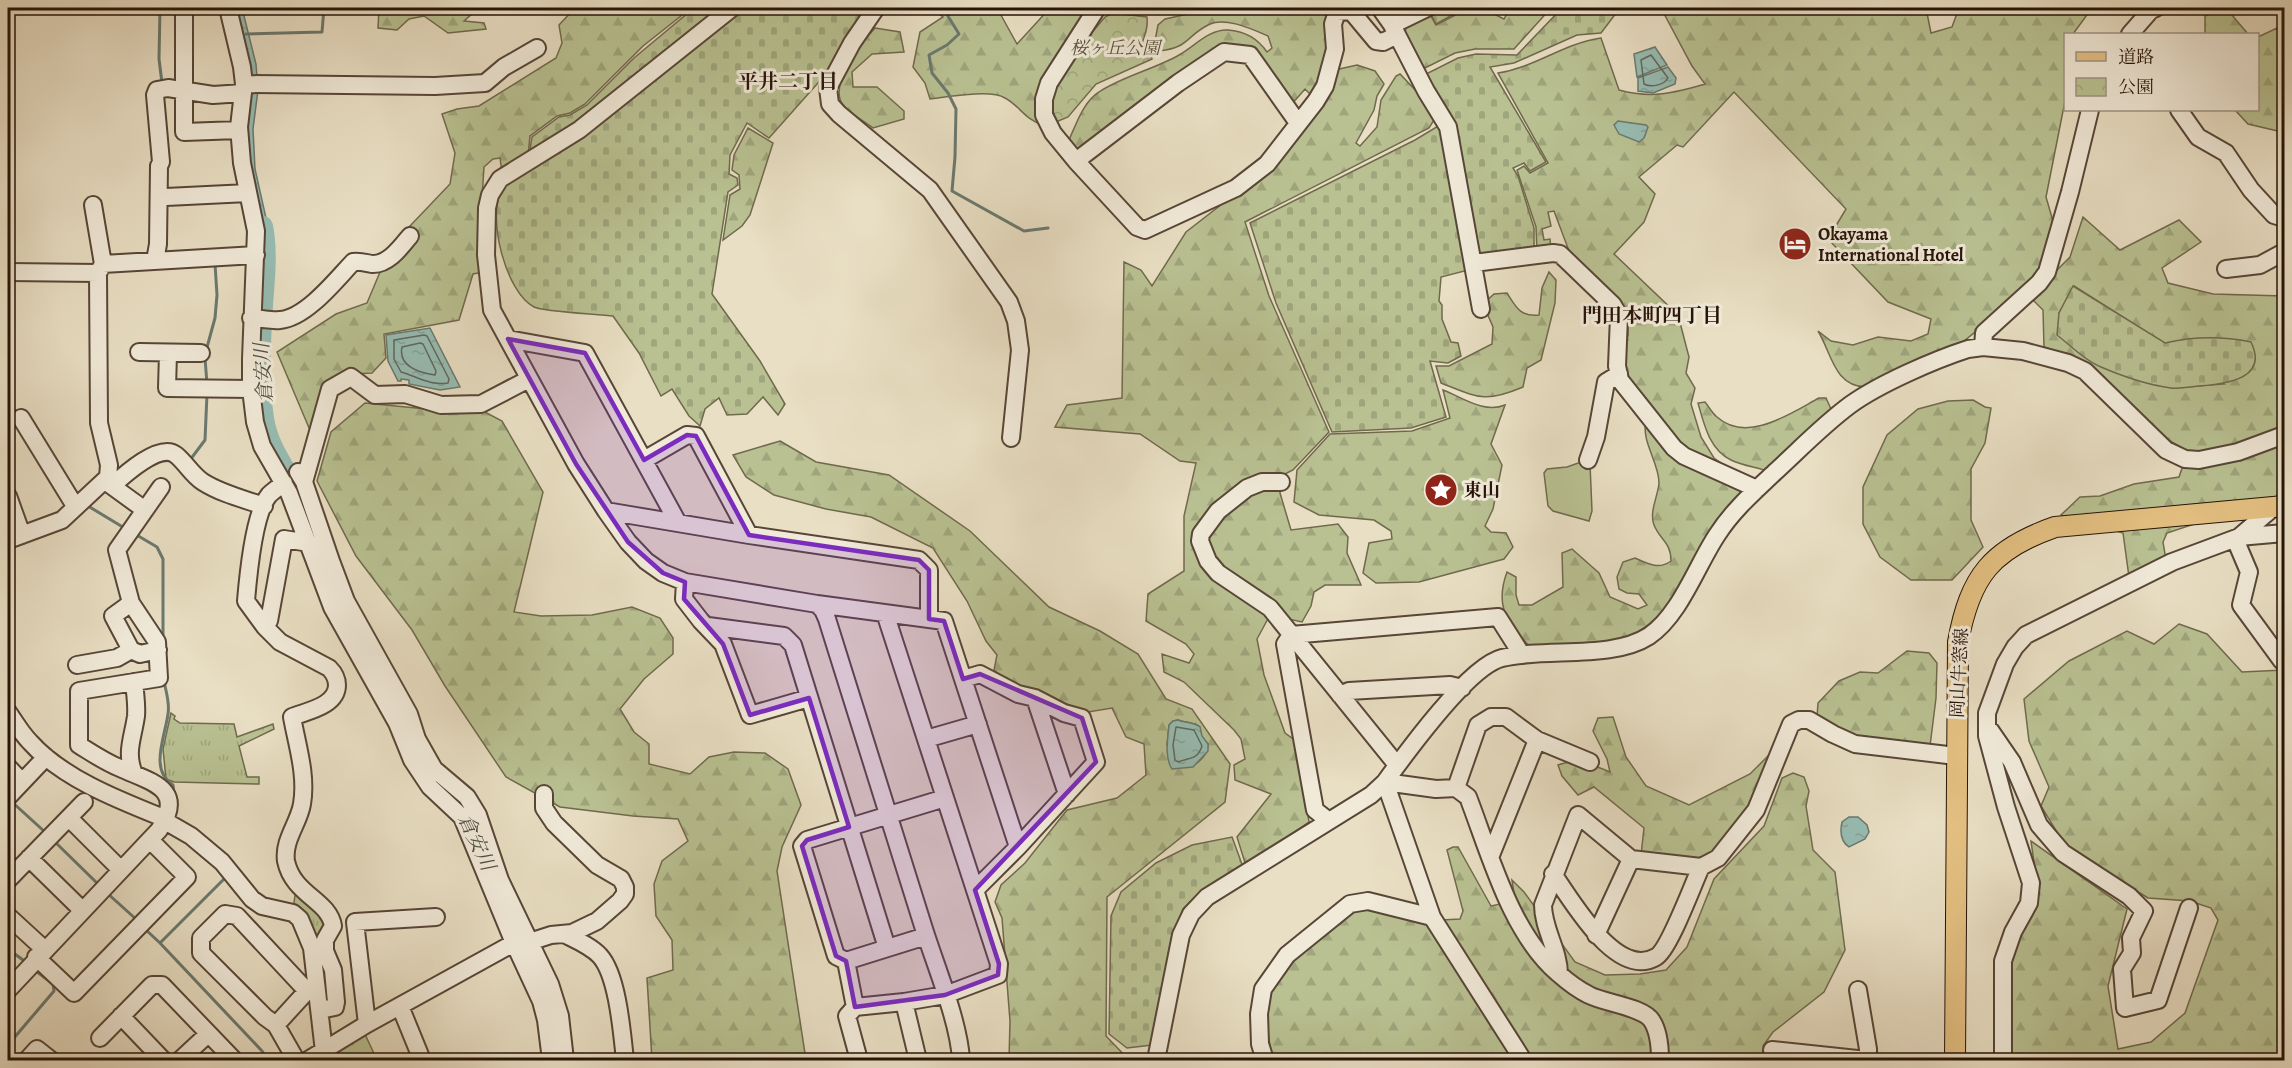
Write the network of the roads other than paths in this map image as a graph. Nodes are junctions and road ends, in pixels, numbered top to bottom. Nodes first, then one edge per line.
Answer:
1 (184, 8) edge
2 (228, 8) edge
3 (732, 8) edge
4 (876, 8) edge
5 (1097, 8) edge
6 (1380, 8) edge
7 (1427, 8) edge
8 (2156, 8) edge
9 (1394, 30) junction
10 (2131, 33) edge
11 (537, 48) dead end
12 (248, 86) junction
13 (184, 91) junction
14 (2090, 111) edge
15 (2180, 111) edge
16 (1298, 123) junction
17 (239, 130) junction
18 (1076, 161) junction
19 (248, 193) junction
20 (166, 197) dead end
21 (93, 205) dead end
22 (2284, 218) edge
23 (410, 236) dead end
24 (2284, 252) edge
25 (256, 255) junction
26 (157, 261) junction
27 (1474, 263) junction
28 (100, 268) junction
29 (2226, 269) dead end
30 (8, 272) edge
31 (1481, 309) dead end
32 (258, 318) junction
33 (508, 339) junction
34 (1983, 347) junction
35 (139, 352) dead end
36 (168, 353) junction
37 (201, 353) dead end
38 (1619, 374) junction
39 (529, 379) junction
40 (251, 389) junction
41 (21, 418) dead end
42 (2284, 435) edge
43 (1011, 438) dead end
44 (644, 460) junction
45 (1588, 460) dead end
46 (1281, 482) dead end
47 (109, 484) junction
48 (296, 485) junction
49 (161, 487) dead end
50 (1757, 489) junction
51 (8, 496) edge
52 (75, 506) junction
53 (264, 506) junction
54 (2279, 506) edge
55 (145, 510) junction
56 (606, 511) junction
57 (678, 523) junction
58 (2284, 532) edge
59 (749, 535) junction
60 (15, 538) edge
61 (2237, 538) junction
62 (320, 557) junction
63 (685, 582) junction
64 (130, 603) junction
65 (817, 604) junction
66 (885, 613) junction
67 (929, 619) junction
68 (269, 621) dead end
69 (708, 626) junction
70 (1291, 635) junction
71 (131, 650) junction
72 (158, 650) junction
73 (1522, 655) junction
74 (2282, 661) dead end
75 (77, 665) dead end
76 (963, 679) junction
77 (134, 682) junction
78 (1462, 688) junction
79 (1340, 695) junction
80 (809, 698) junction
81 (1035, 698) junction
82 (8, 712) edge
83 (978, 724) junction
84 (1987, 724) junction
85 (926, 739) junction
86 (1537, 740) junction
87 (1956, 756) junction
88 (46, 757) junction
89 (1590, 762) dead end
90 (1397, 765) junction
91 (8, 767) edge
92 (134, 774) junction
93 (22, 782) junction
94 (1385, 782) junction
95 (1456, 788) junction
96 (544, 794) dead end
97 (1067, 794) junction
98 (8, 797) edge
99 (945, 798) junction
100 (84, 802) dead end
101 (889, 816) junction
102 (69, 818) junction
103 (166, 820) junction
104 (1329, 821) junction
105 (849, 827) junction
106 (150, 840) junction
107 (1018, 847) junction
108 (1491, 855) junction
109 (28, 858) junction
110 (1631, 859) junction
111 (1701, 867) junction
112 (121, 870) junction
113 (1553, 874) junction
114 (8, 880) edge
115 (975, 890) junction
116 (2189, 908) dead end
117 (82, 910) junction
118 (8, 916) edge
119 (436, 916) dead end
120 (1432, 917) junction
121 (564, 934) junction
122 (1596, 935) junction
123 (926, 936) junction
124 (520, 944) junction
125 (887, 948) junction
126 (40, 953) junction
127 (846, 961) junction
128 (1559, 974) junction
129 (311, 986) junction
130 (8, 990) edge
131 (1858, 990) dead end
132 (945, 995) junction
133 (904, 1002) junction
134 (400, 1006) junction
135 (855, 1008) junction
136 (320, 1010) junction
137 (121, 1016) junction
138 (367, 1024) junction
139 (276, 1025) junction
140 (208, 1034) junction
141 (100, 1038) dead end
142 (1772, 1050) dead end
143 (325, 1055) edge
144 (27, 1060) edge
145 (51, 1060) edge
146 (163, 1060) edge
147 (180, 1060) edge
148 (234, 1060) edge
149 (300, 1060) edge
150 (422, 1060) edge
151 (550, 1060) edge
152 (565, 1060) edge
153 (625, 1060) edge
154 (859, 1060) edge
155 (918, 1060) edge
156 (961, 1060) edge
157 (1156, 1060) edge
158 (1265, 1060) edge
159 (1523, 1060) edge
160 (1660, 1060) edge
161 (1867, 1060) edge
162 (1955, 1060) edge
163 (2003, 1060) edge

1 - 13 street
2 - 12 street
3 - 33 street
4 - 43 street
5 - 18 street
6 - 9 street
7 - 9 street
8 - 10 street
9 - 16 street
9 - 27 street
11 - 12 street
12 - 13 street
12 - 17 street
13 - 17 street
13 - 26 street
14 - 34 street
15 - 22 street
16 - 18 street
16 - 18 street
17 - 19 street
19 - 20 street
19 - 25 street
21 - 28 street
23 - 32 street
24 - 29 street
25 - 26 street
25 - 32 street
26 - 28 street
27 - 31 street
27 - 38 street
28 - 30 street
28 - 47 street
32 - 40 street
33 - 39 street
33 - 44 street
34 - 42 street
34 - 50 street
35 - 36 street
36 - 37 street
36 - 40 street
38 - 45 street
38 - 50 street
39 - 48 street
39 - 56 street
40 - 48 street
41 - 52 street
44 - 57 street
44 - 59 street
46 - 70 street
47 - 52 street
47 - 53 street
47 - 55 street
48 - 53 street
48 - 62 street
48 - 62 street
49 - 55 street
50 - 73 street
51 - 60 street
52 - 60 street
53 - 136 street
54 - 61 street
54 - 87 main road, 岡山牛窓線
55 - 64 street
56 - 57 street
56 - 63 street
57 - 59 street
58 - 61 street
59 - 67 street
61 - 74 street
61 - 84 street
62 - 68 street
62 - 124 street
63 - 65 street
63 - 69 street
64 - 71 street
64 - 72 street
65 - 66 street
65 - 101 street
66 - 67 street
66 - 85 street
67 - 76 street
69 - 80 street
69 - 80 street
70 - 73 street
70 - 79 street
70 - 104 street
71 - 72 street
71 - 75 street
72 - 77 street
73 - 78 street
76 - 81 street
76 - 83 street
77 - 92 street
77 - 92 street
78 - 79 street
78 - 90 street
79 - 90 street
80 - 105 street
81 - 97 street
81 - 97 street
82 - 88 street
83 - 85 street
83 - 107 street
84 - 116 street
84 - 163 street
85 - 99 street
86 - 89 street
86 - 95 street
86 - 108 street
87 - 111 street
87 - 162 main road, 岡山牛窓線
88 - 93 street
88 - 103 street
90 - 94 street
91 - 93 street
92 - 103 street
93 - 98 street
94 - 95 street
94 - 104 street
94 - 120 street
95 - 108 street
96 - 121 street
97 - 107 street
99 - 101 street
99 - 115 street
100 - 102 street
101 - 105 street
101 - 123 street
102 - 109 street
102 - 112 street
103 - 106 street
103 - 129 street
104 - 157 street
105 - 125 street
105 - 127 street
106 - 112 street
106 - 126 street
107 - 115 street
108 - 128 street
109 - 114 street
109 - 117 street
110 - 111 street
110 - 113 street
110 - 122 street
111 - 122 street
112 - 117 street
113 - 122 street
113 - 128 street
115 - 132 street
117 - 126 street
118 - 126 street
119 - 138 street
120 - 158 street
120 - 159 street
121 - 124 street
121 - 153 street
123 - 125 street
123 - 132 street
124 - 134 street
124 - 151 street
124 - 152 street
125 - 127 street
126 - 130 street
127 - 135 street
128 - 160 street
129 - 136 street
129 - 139 street
129 - 139 street
131 - 161 street
132 - 133 street
132 - 156 street
133 - 135 street
133 - 155 street
134 - 138 street
134 - 150 street
135 - 154 street
136 - 143 street
137 - 140 street
137 - 141 street
137 - 146 street
138 - 143 street
139 - 149 street
140 - 147 street
140 - 148 street
142 - 161 street
143 - 149 street
144 - 145 street

